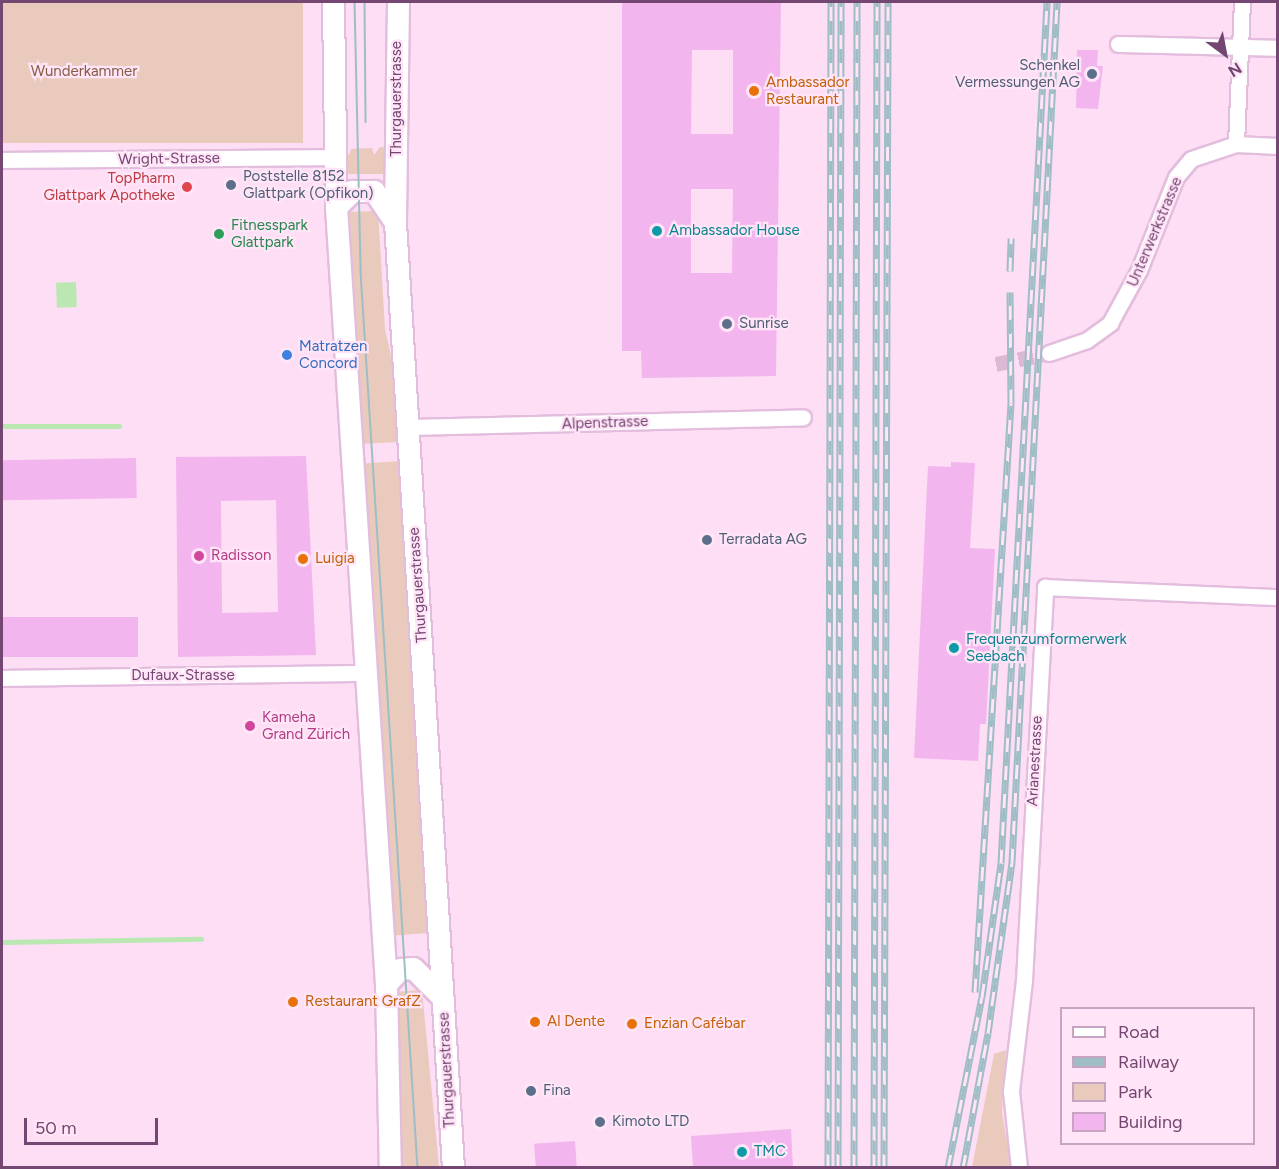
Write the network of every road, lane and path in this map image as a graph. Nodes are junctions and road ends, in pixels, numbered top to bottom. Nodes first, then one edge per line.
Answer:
1 (333, 2) edge
2 (398, 2) edge
3 (1242, 2) edge
4 (1118, 44) dead end
5 (1240, 47) junction
6 (1278, 48) edge
7 (1236, 144) junction
8 (1278, 146) edge
9 (336, 157) junction
10 (2, 160) edge
11 (336, 207) junction
12 (395, 222) junction
13 (1049, 353) tunnel mouth
14 (803, 417) dead end
15 (407, 427) junction
16 (1278, 597) edge
17 (365, 673) junction
18 (2, 678) edge
19 (386, 984) junction
20 (443, 998) junction
21 (390, 1167) edge
22 (453, 1167) edge
23 (1019, 1167) edge

1 - 9 main road
2 - 12 main road, Thurgauerstrasse
3 - 5 street
4 - 5 street
5 - 6 street
5 - 7 street
7 - 8 street, Unterwerkstrasse
7 - 13 street, Unterwerkstrasse
9 - 10 street, Wright-Strasse
9 - 11 main road
11 - 12 main road
11 - 17 main road
12 - 15 main road, Thurgauerstrasse
14 - 15 street, Alpenstrasse
15 - 20 main road, Thurgauerstrasse
16 - 23 street, Arianestrasse
17 - 18 street, Dufaux-Strasse
17 - 19 main road
19 - 20 main road
19 - 21 main road
20 - 22 main road, Thurgauerstrasse

